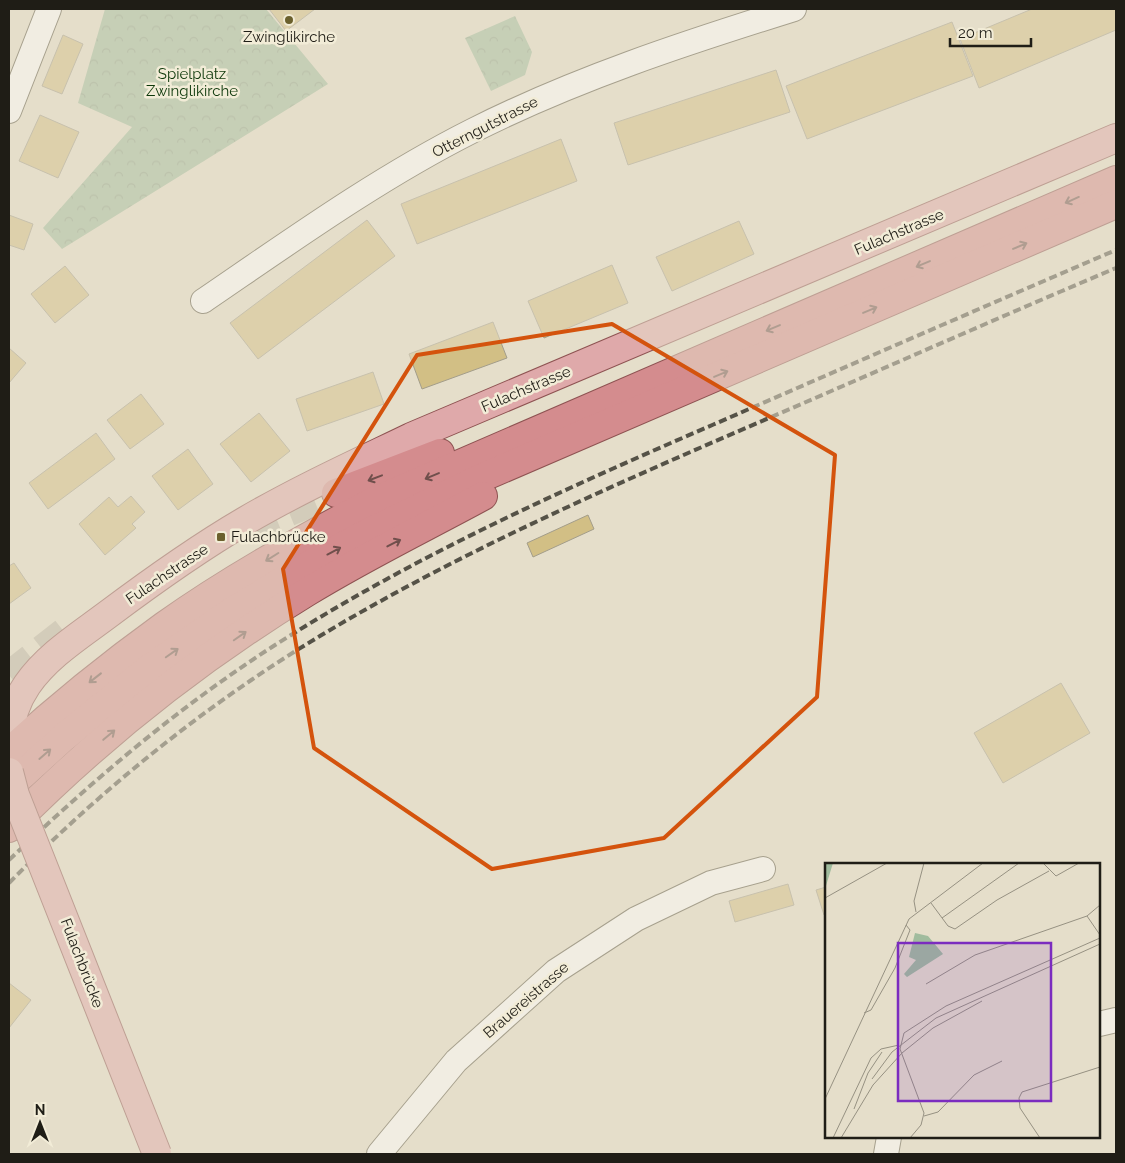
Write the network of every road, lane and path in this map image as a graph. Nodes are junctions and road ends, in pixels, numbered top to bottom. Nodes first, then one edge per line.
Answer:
1 (49, 9) edge
2 (794, 9) edge
3 (9, 111) edge
4 (1116, 138) edge
5 (1116, 180) edge
6 (1116, 204) edge
7 (204, 301) dead end
8 (686, 366) junction
9 (676, 393) junction
10 (336, 493) tunnel mouth
11 (9, 739) edge
12 (9, 752) edge
13 (9, 772) edge
14 (9, 787) edge
15 (9, 828) edge
16 (763, 869) dead end
17 (1116, 1020) edge
18 (1100, 1024) edge
19 (889, 1138) edge
20 (157, 1154) edge
21 (378, 1154) edge
22 (886, 1154) edge

1 - 3 street
2 - 7 street, Otterngutstrasse
4 - 11 main road, Fulachstrasse
5 -> 8 highway
9 -> 6 highway
8 -> 10 highway
8 -> 12 highway
14 -> 9 highway
15 -> 9 highway
13 - 20 main road, Fulachbrücke, bridge
16 - 21 street, Brauereistrasse
17 - 18 street
19 - 22 street

